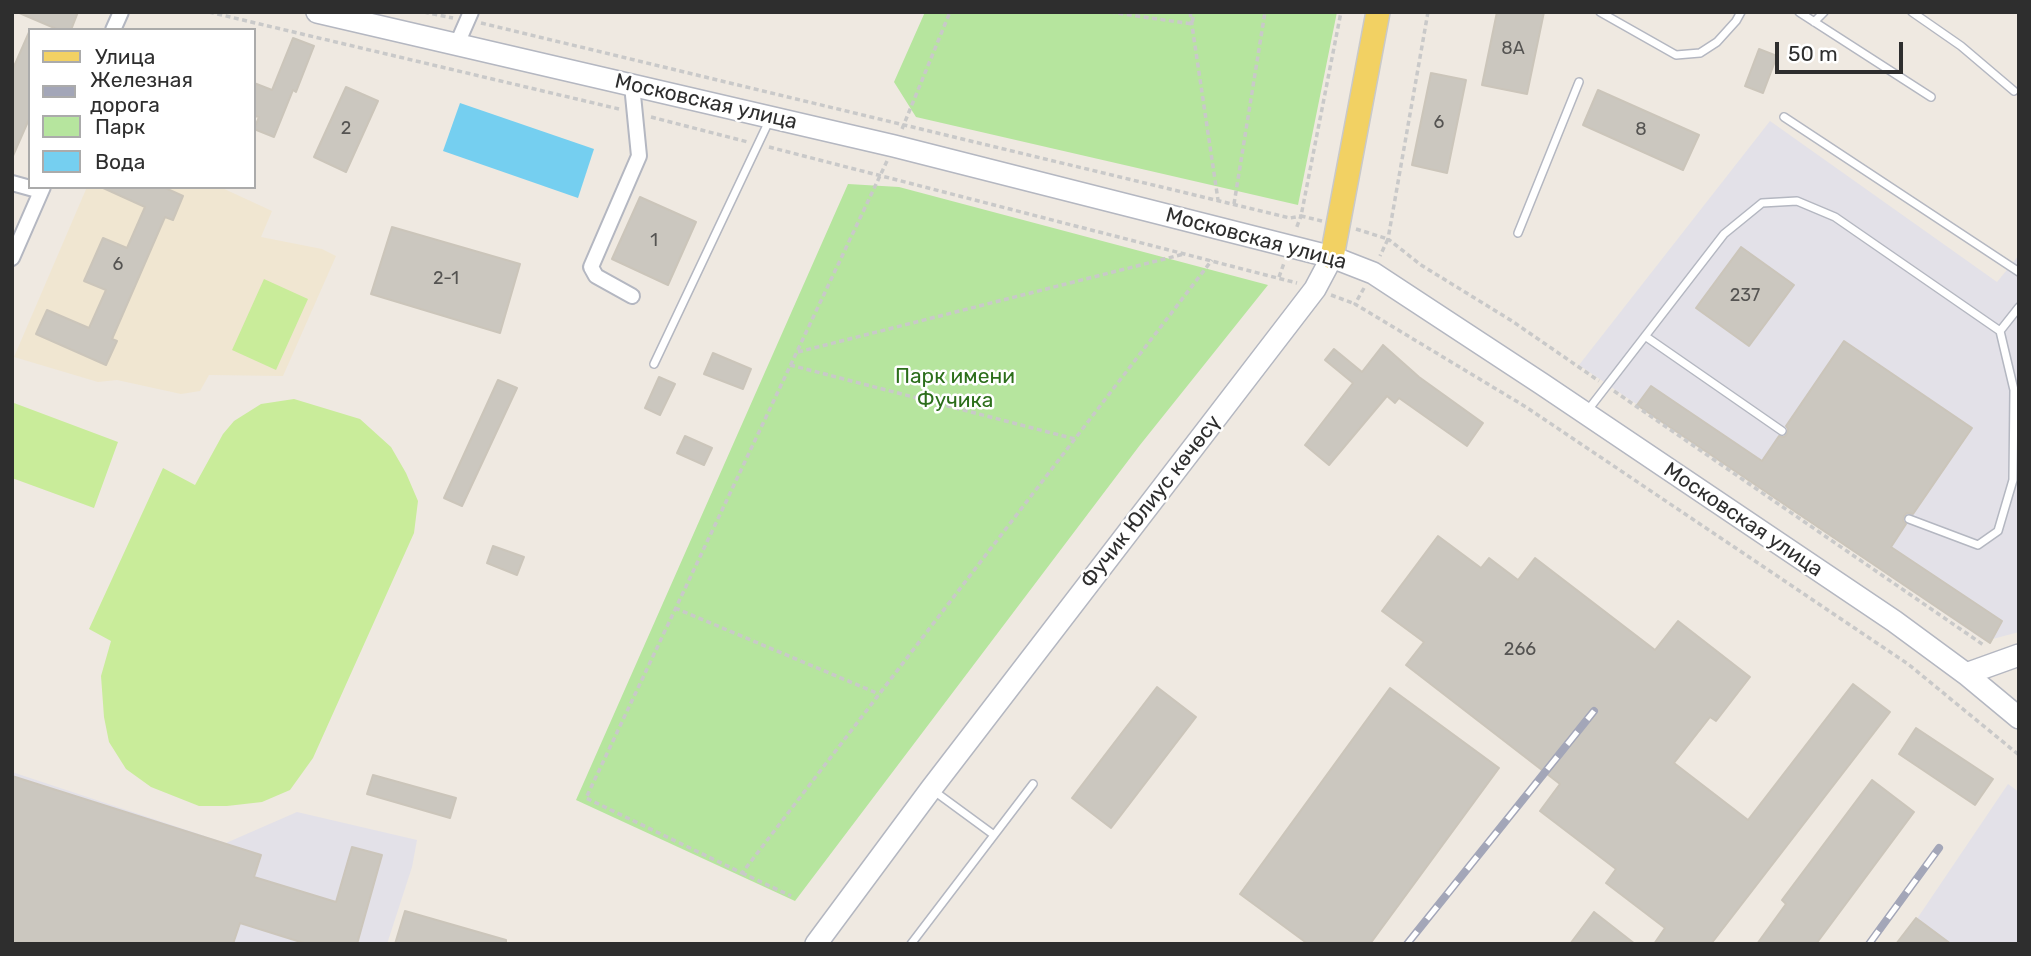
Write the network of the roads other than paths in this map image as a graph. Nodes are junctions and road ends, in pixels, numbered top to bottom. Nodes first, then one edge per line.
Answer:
1 (121, 12) edge
2 (317, 12) edge
3 (1378, 12) edge
4 (1600, 12) edge
5 (1741, 12) edge
6 (1799, 12) edge
7 (1824, 12) edge
8 (1912, 12) edge
9 (470, 16) edge
10 (1814, 22) junction
11 (114, 28) edge
12 (457, 44) junction
13 (1579, 82) dead end
14 (632, 85) junction
15 (2014, 91) dead end
16 (1931, 97) dead end
17 (770, 117) junction
18 (1784, 117) dead end
19 (42, 189) edge
20 (1518, 233) dead end
21 (1332, 257) junction
22 (12, 258) edge
23 (2019, 272) edge
24 (632, 296) dead end
25 (2019, 307) edge
26 (2000, 331) junction
27 (1645, 336) junction
28 (654, 364) dead end
29 (1585, 414) junction
30 (1782, 431) dead end
31 (1909, 519) dead end
32 (2013, 657) edge
33 (1966, 674) junction
34 (2019, 718) edge
35 (1033, 784) dead end
36 (931, 789) junction
37 (994, 835) junction
38 (816, 944) edge
39 (911, 944) edge

1 - 11 street
2 - 12 main road, Московская улица
3 - 21 main road, Фучик Юлиус көчөсү
4 - 5 lane
6 - 10 lane
7 - 10 lane
8 - 15 lane
9 - 12 street
10 - 16 lane
12 - 14 main road, Московская улица
13 - 20 lane
14 - 17 main road, Московская улица
14 - 24 street
17 - 21 main road, Московская улица
17 - 28 lane
18 - 23 lane
19 - 22 street
21 - 29 main road, Московская улица
21 - 36 main road, Фучик Юлиус көчөсү
25 - 26 lane
26 - 27 lane
26 - 31 lane
27 - 29 lane
27 - 30 lane
29 - 33 main road, Московская улица
32 - 33 main road
33 - 34 main road, Московская улица
35 - 37 lane
36 - 37 lane
36 - 38 main road, Фучик Юлиус көчөсү
37 - 39 lane

